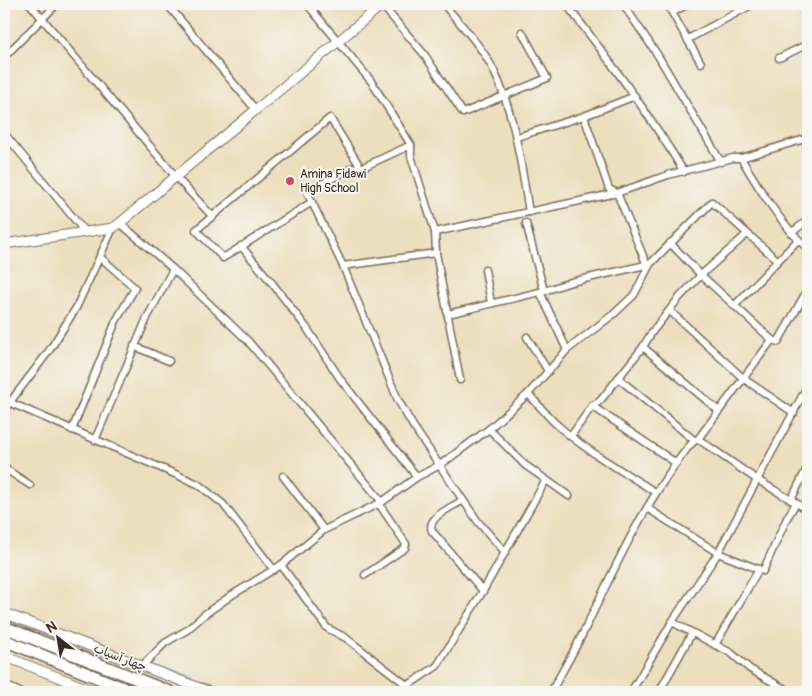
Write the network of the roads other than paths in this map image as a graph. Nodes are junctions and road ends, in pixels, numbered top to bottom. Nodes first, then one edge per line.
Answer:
1 (30, 4) edge
2 (57, 4) edge
3 (168, 4) edge
4 (307, 4) edge
5 (382, 4) edge
6 (443, 4) edge
7 (566, 4) edge
8 (623, 4) edge
9 (667, 4) edge
10 (688, 4) edge
11 (753, 4) edge
12 (673, 12) junction
13 (42, 18) junction
14 (522, 32) dead end
15 (688, 39) junction
16 (338, 42) junction
17 (808, 44) edge
18 (4, 55) edge
19 (779, 58) dead end
20 (701, 63) dead end
21 (504, 96) junction
22 (635, 96) junction
23 (256, 110) junction
24 (584, 116) junction
25 (4, 133) edge
26 (517, 138) junction
27 (808, 138) edge
28 (411, 146) junction
29 (741, 158) junction
30 (721, 162) junction
31 (361, 168) junction
32 (684, 172) junction
33 (176, 177) junction
34 (617, 193) junction
35 (312, 202) junction
36 (529, 212) junction
37 (213, 217) junction
38 (808, 220) edge
39 (526, 223) dead end
40 (116, 226) junction
41 (85, 232) junction
42 (435, 232) junction
43 (791, 233) junction
44 (747, 234) junction
45 (798, 240) junction
46 (670, 243) junction
47 (4, 244) edge
48 (241, 246) junction
49 (808, 249) edge
50 (436, 253) junction
51 (100, 257) junction
52 (777, 260) junction
53 (648, 264) junction
54 (343, 266) junction
55 (173, 270) junction
56 (485, 270) dead end
57 (701, 275) junction
58 (808, 289) edge
59 (542, 292) junction
60 (491, 303) junction
61 (734, 306) junction
62 (670, 312) junction
63 (448, 314) junction
64 (527, 337) dead end
65 (772, 340) junction
66 (134, 346) junction
67 (643, 347) junction
68 (568, 350) junction
69 (169, 361) dead end
70 (548, 371) junction
71 (618, 378) junction
72 (744, 379) junction
73 (460, 380) dead end
74 (808, 385) edge
75 (528, 394) junction
76 (6, 401) edge
77 (592, 406) junction
78 (4, 410) edge
79 (719, 411) junction
80 (794, 413) junction
81 (489, 429) junction
82 (72, 430) junction
83 (571, 436) junction
84 (95, 440) junction
85 (696, 440) junction
86 (676, 463) junction
87 (440, 465) junction
88 (808, 466) edge
89 (4, 468) edge
90 (283, 476) dead end
91 (417, 477) junction
92 (756, 479) junction
93 (546, 480) junction
94 (30, 485) dead end
95 (655, 492) junction
96 (569, 496) dead end
97 (463, 500) junction
98 (794, 502) junction
99 (380, 503) junction
100 (647, 508) junction
101 (808, 510) edge
102 (324, 530) junction
103 (505, 552) junction
104 (718, 553) junction
105 (281, 565) junction
106 (274, 570) junction
107 (759, 570) junction
108 (365, 575) dead end
109 (484, 591) junction
110 (4, 612) edge
111 (672, 622) junction
112 (4, 627) edge
113 (692, 633) junction
114 (4, 640) edge
115 (715, 645) junction
116 (4, 656) edge
117 (142, 666) junction
118 (88, 667) junction
119 (4, 685) edge
120 (408, 686) junction
121 (20, 692) edge
122 (96, 692) edge
123 (133, 692) edge
124 (170, 692) edge
125 (210, 692) edge
126 (398, 692) edge
127 (550, 692) edge
128 (631, 692) edge
129 (659, 692) edge
130 (790, 692) edge

1 - 13 street
2 - 13 street
3 - 23 street
4 - 16 street
5 - 16 street
5 - 21 street
6 - 21 street
7 - 22 street
8 - 30 street
9 - 12 street
10 - 12 street
11 - 15 street
12 - 15 street
13 - 18 street
13 - 33 street
14 - 21 street
15 - 20 street
16 - 23 street
16 - 28 street
17 - 19 street
21 - 26 street
22 - 24 street
22 - 32 street
23 - 33 street
24 - 26 street
24 - 34 street
25 - 41 street
26 - 36 street
27 - 29 street
28 - 31 street
28 - 42 street
29 - 30 street
29 - 43 street
30 - 32 street
31 - 35 street
31 - 37 street
32 - 34 street
33 - 37 street
33 - 40 street
34 - 36 street
34 - 53 street
35 - 48 street
35 - 54 street
36 - 42 street
37 - 48 street
38 - 43 street
39 - 59 street
40 - 41 street
40 - 51 street
40 - 55 street
41 - 47 street
42 - 50 street
43 - 45 street
44 - 46 street
44 - 52 street
44 - 57 street
45 - 49 street
45 - 52 street
46 - 53 street
46 - 57 street
48 - 91 street
50 - 54 street
50 - 63 street
51 - 76 street
51 - 82 street
52 - 61 street
53 - 59 street
53 - 68 street
54 - 87 street
55 - 66 street
55 - 99 street
56 - 60 street
57 - 61 street
57 - 62 street
58 - 65 street
59 - 60 street
59 - 68 street
60 - 63 street
61 - 65 street
62 - 67 street
62 - 72 street
63 - 73 street
64 - 70 street
65 - 72 street
66 - 69 street
66 - 84 street
67 - 71 street
67 - 79 street
68 - 70 street
70 - 75 street
71 - 77 street
71 - 85 street
72 - 79 street
72 - 80 street
74 - 80 street
75 - 81 street
75 - 83 street
76 - 78 street
76 - 82 street
77 - 83 street
77 - 86 street
79 - 85 street
80 - 92 street
81 - 87 street
81 - 93 street
82 - 84 street
83 - 95 street
84 - 106 street
85 - 86 street
85 - 92 street
86 - 95 street
87 - 91 street
87 - 97 street
88 - 98 street
89 - 94 street
90 - 102 street
91 - 99 street
92 - 98 street
92 - 104 street
93 - 96 street
93 - 103 street
95 - 100 street
97 - 103 street
97 - 109 street
98 - 101 street
98 - 107 street
99 - 102 street
99 - 108 street
100 - 104 street
100 - 127 street
102 - 105 street
103 - 109 street
104 - 107 street
104 - 111 street
105 - 106 street
105 - 120 street
106 - 117 street
107 - 115 street
109 - 120 street
110 - 117 street
111 - 113 street
111 - 128 street
112 - 118 highway, چهار آسیاب
113 - 115 street
113 - 129 street
114 - 118 highway, چهار آسیاب
115 - 130 street
116 - 122 street
117 - 125 street
118 - 123 highway, چهار آسیاب
118 - 124 highway, چهار آسیاب
119 - 121 street
120 - 126 street

